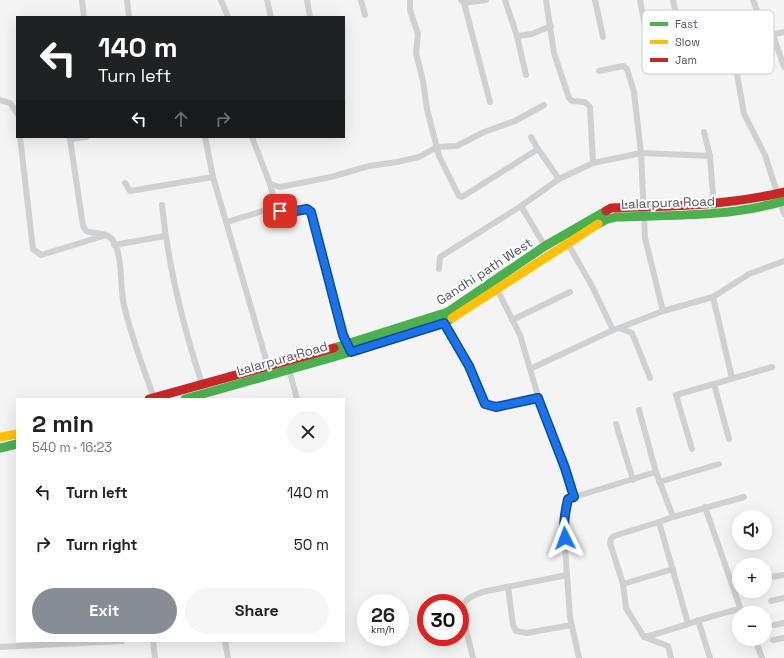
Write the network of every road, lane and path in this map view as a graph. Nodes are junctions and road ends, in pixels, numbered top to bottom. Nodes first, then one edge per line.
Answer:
1 (82, 0) edge
2 (127, 0) edge
3 (222, 0) edge
4 (267, 0) edge
5 (307, 0) edge
6 (361, 0) edge
7 (410, 0) edge
8 (486, 0) edge
9 (505, 0) edge
10 (546, 0) edge
11 (595, 0) edge
12 (640, 0) edge
13 (673, 0) edge
14 (753, 0) edge
15 (463, 2) edge
16 (642, 10) edge
17 (675, 10) dead end
18 (757, 10) edge
19 (365, 15) dead end
20 (84, 16) edge
21 (129, 16) edge
22 (228, 16) edge
23 (271, 16) edge
24 (310, 16) edge
25 (550, 26) junction
26 (784, 32) edge
27 (774, 35) edge
28 (517, 36) junction
29 (603, 37) dead end
30 (774, 38) edge
31 (784, 67) edge
32 (599, 71) dead end
33 (737, 74) edge
34 (526, 75) dead end
35 (0, 100) edge
36 (490, 102) dead end
37 (544, 105) dead end
38 (16, 110) edge
39 (704, 132) dead end
40 (531, 137) dead end
41 (20, 138) edge
42 (70, 138) edge
43 (205, 138) edge
44 (252, 138) edge
45 (437, 147) junction
46 (538, 149) junction
47 (641, 153) junction
48 (710, 156) junction
49 (594, 163) junction
50 (213, 177) junction
51 (559, 179) junction
52 (125, 183) dead end
53 (270, 184) junction
54 (782, 197) edge
55 (162, 205) dead end
56 (520, 206) junction
57 (276, 207) junction
58 (714, 209) junction
59 (643, 211) junction
60 (784, 214) edge
61 (228, 222) junction
62 (106, 235) junction
63 (165, 236) junction
64 (568, 244) junction
65 (114, 245) junction
66 (545, 246) junction
67 (784, 261) edge
68 (439, 269) dead end
69 (495, 286) junction
70 (570, 292) dead end
71 (713, 297) junction
72 (663, 311) junction
73 (512, 320) junction
74 (444, 323) junction
75 (616, 329) junction
76 (349, 348) junction
77 (268, 366) junction
78 (772, 367) dead end
79 (530, 368) junction
80 (289, 369) junction
81 (650, 378) dead end
82 (732, 378) junction
83 (202, 384) junction
84 (714, 384) junction
85 (174, 396) edge
86 (152, 398) edge
87 (188, 398) edge
88 (297, 398) edge
89 (538, 398) junction
90 (639, 410) dead end
91 (616, 424) dead end
92 (16, 434) edge
93 (0, 438) edge
94 (729, 439) dead end
95 (16, 444) edge
96 (0, 448) edge
97 (692, 449) dead end
98 (719, 464) dead end
99 (656, 472) junction
100 (633, 480) junction
101 (659, 482) junction
102 (574, 497) junction
103 (744, 497) dead end
104 (705, 508) junction
105 (673, 517) junction
106 (659, 522) junction
107 (674, 569) junction
108 (567, 575) junction
109 (784, 575) edge
110 (772, 577) edge
111 (623, 584) junction
112 (508, 587) junction
113 (784, 598) edge
114 (771, 601) dead end
115 (739, 606) edge
116 (732, 612) edge
117 (698, 620) junction
118 (688, 622) junction
119 (784, 623) edge
120 (571, 625) junction
121 (774, 625) dead end
122 (644, 637) junction
123 (784, 638) edge
124 (773, 640) dead end
125 (90, 642) edge
126 (154, 642) edge
127 (225, 642) edge
128 (758, 646) edge
129 (0, 647) edge
130 (155, 658) edge
131 (228, 658) edge
132 (473, 658) edge
133 (579, 658) edge
134 (671, 658) edge
135 (710, 658) edge
136 (762, 658) edge

1 - 20 street
2 - 21 street
3 - 22 street
4 - 23 street
5 - 24 street
6 - 19 street
7 - 45 street
8 - 15 street
9 - 28 street
10 - 25 street
11 - 29 street
12 - 16 street
13 - 17 street
14 - 18 street
15 - 36 street
25 - 28 street
25 - 49 street
26 - 27 street
28 - 34 street
30 - 31 street
32 - 47 street
33 - 54 street
35 - 38 street
37 - 45 street
39 - 48 street
40 - 46 street
41 - 62 street
42 - 62 street
43 - 50 street
44 - 53 street
45 - 46 street
45 - 53 street
46 - 51 street
47 - 48 street
47 - 49 street
47 - 59 street
48 - 58 street
49 - 51 street
50 - 52 street
50 - 61 street
51 - 56 street
53 - 57 street
54 - 58 street, Gandhi path West
54 - 60 street
55 - 63 street
56 - 66 street
56 - 68 street
57 - 61 street
57 - 76 street
58 - 59 street, Gandhi path West
59 - 64 street, Lalarpura Road
59 - 66 street, Gandhi path West
59 - 72 street
61 - 77 street
62 - 65 street
63 - 65 street
63 - 83 street
64 - 69 street, Lalarpura Road
64 - 75 street
65 - 86 street
66 - 69 street, Gandhi path West
67 - 71 street
69 - 73 street
69 - 74 street, Lalarpura Road
69 - 76 street, Gandhi path West
70 - 73 street
71 - 72 street
71 - 82 street
72 - 75 street
73 - 79 street
74 - 76 street, Lalarpura Road
74 - 89 street
75 - 79 street
75 - 81 street
76 - 77 street, Gandhi path West
76 - 80 street, Lalarpura Road
77 - 83 street, Gandhi path West
78 - 82 street
79 - 89 street
80 - 87 street, Lalarpura Road
80 - 88 street
82 - 84 street
83 - 85 street, Gandhi path West
84 - 94 street
84 - 97 street
85 - 86 street, Gandhi path West
89 - 102 street
90 - 99 street
91 - 100 street
92 - 93 street
95 - 96 street
98 - 101 street
99 - 100 street
99 - 101 street
100 - 102 street
101 - 105 street
102 - 108 street
103 - 104 street
104 - 105 street
104 - 115 street
105 - 106 street
106 - 107 street
106 - 111 street
107 - 111 street
107 - 118 street
108 - 112 street
108 - 120 street
109 - 110 street
111 - 122 street
112 - 120 street
112 - 132 street
113 - 114 street
116 - 117 street
117 - 118 street
117 - 135 street
118 - 122 street
119 - 121 street
120 - 133 street
122 - 134 street
123 - 124 street
125 - 129 street
126 - 130 street
127 - 131 street
128 - 136 street

